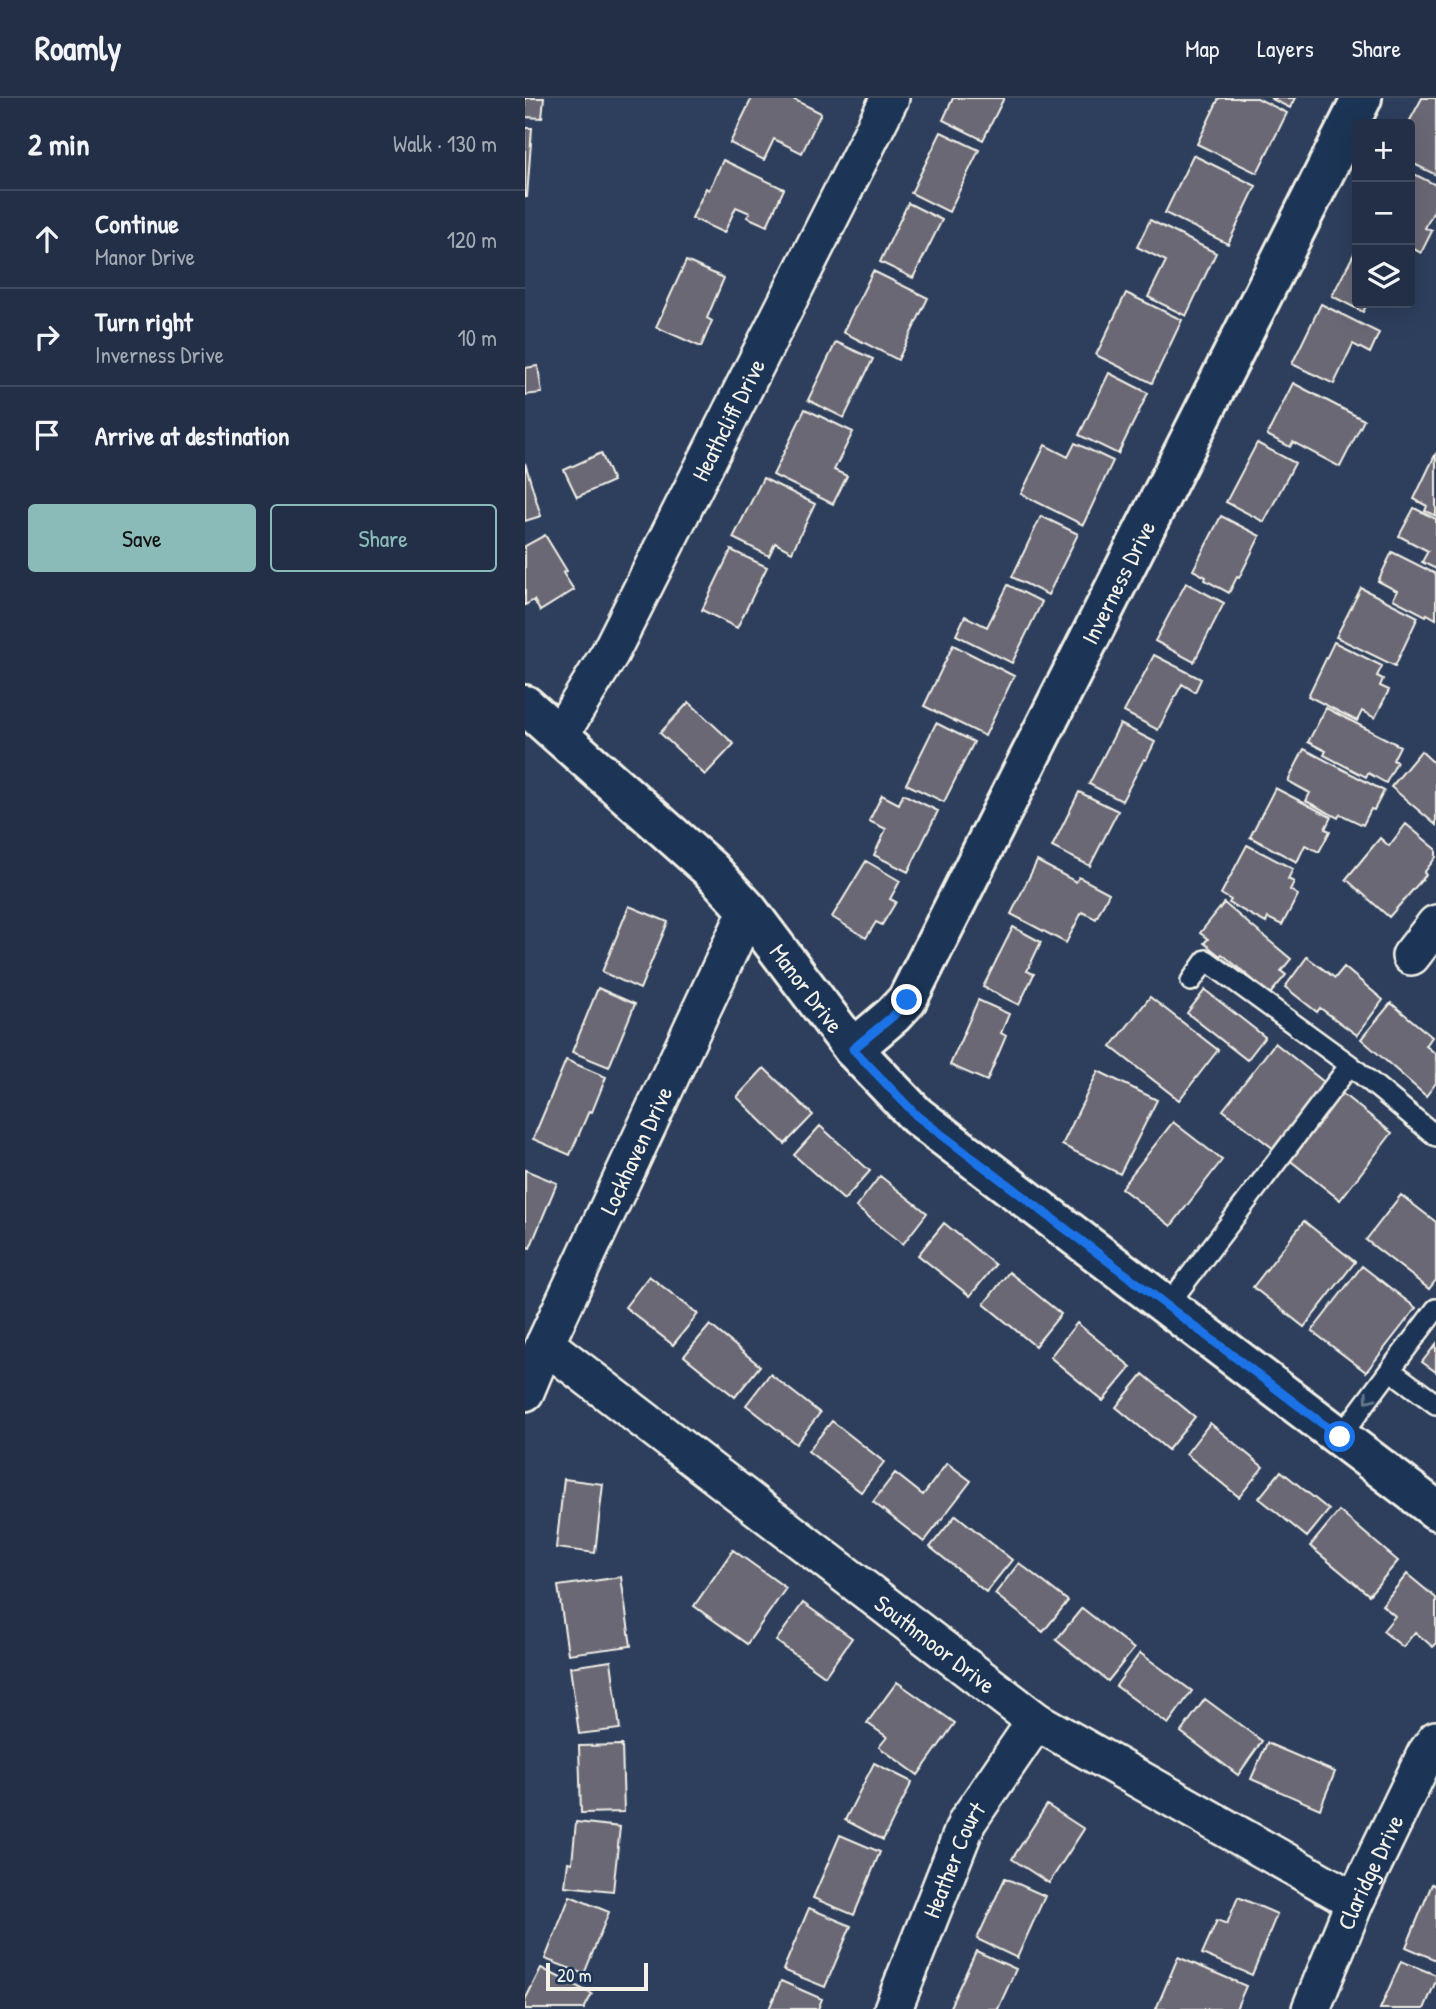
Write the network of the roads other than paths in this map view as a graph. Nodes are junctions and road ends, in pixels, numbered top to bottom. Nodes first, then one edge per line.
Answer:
1 (890, 98) edge
2 (1362, 98) edge
3 (525, 705) edge
4 (559, 736) junction
5 (748, 910) junction
6 (1436, 923) edge
7 (1411, 956) dead end
8 (1191, 981) dead end
9 (853, 1049) junction
10 (1350, 1065) junction
11 (1436, 1136) edge
12 (1167, 1306) junction
13 (1436, 1310) edge
14 (545, 1344) junction
15 (1390, 1370) junction
16 (525, 1392) edge
17 (1436, 1404) edge
18 (1340, 1437) junction
19 (1436, 1510) edge
20 (1036, 1721) junction
21 (1436, 1740) edge
22 (1355, 1901) junction
23 (893, 2009) edge
24 (1311, 2009) edge

1 - 4 street, Heathcliff Drive
2 - 9 street, Inverness Drive
3 - 4 street, Manor Drive
4 - 5 street, Manor Drive
5 - 9 street, Manor Drive
5 - 14 street, Lockhaven Drive
6 - 7 street
8 - 10 lane
9 - 12 street, Manor Drive
10 - 11 lane
10 - 12 lane
12 - 18 street, Manor Drive
13 - 15 lane
14 - 16 street, Lockhaven Drive
14 - 20 street, Southmoor Drive
15 - 17 lane
15 -> 18 lane
18 - 19 street, Manor Drive
20 - 22 street, Southmoor Drive
20 - 23 street, Heather Court
21 - 22 street, Claridge Drive
22 - 24 street, Claridge Drive

